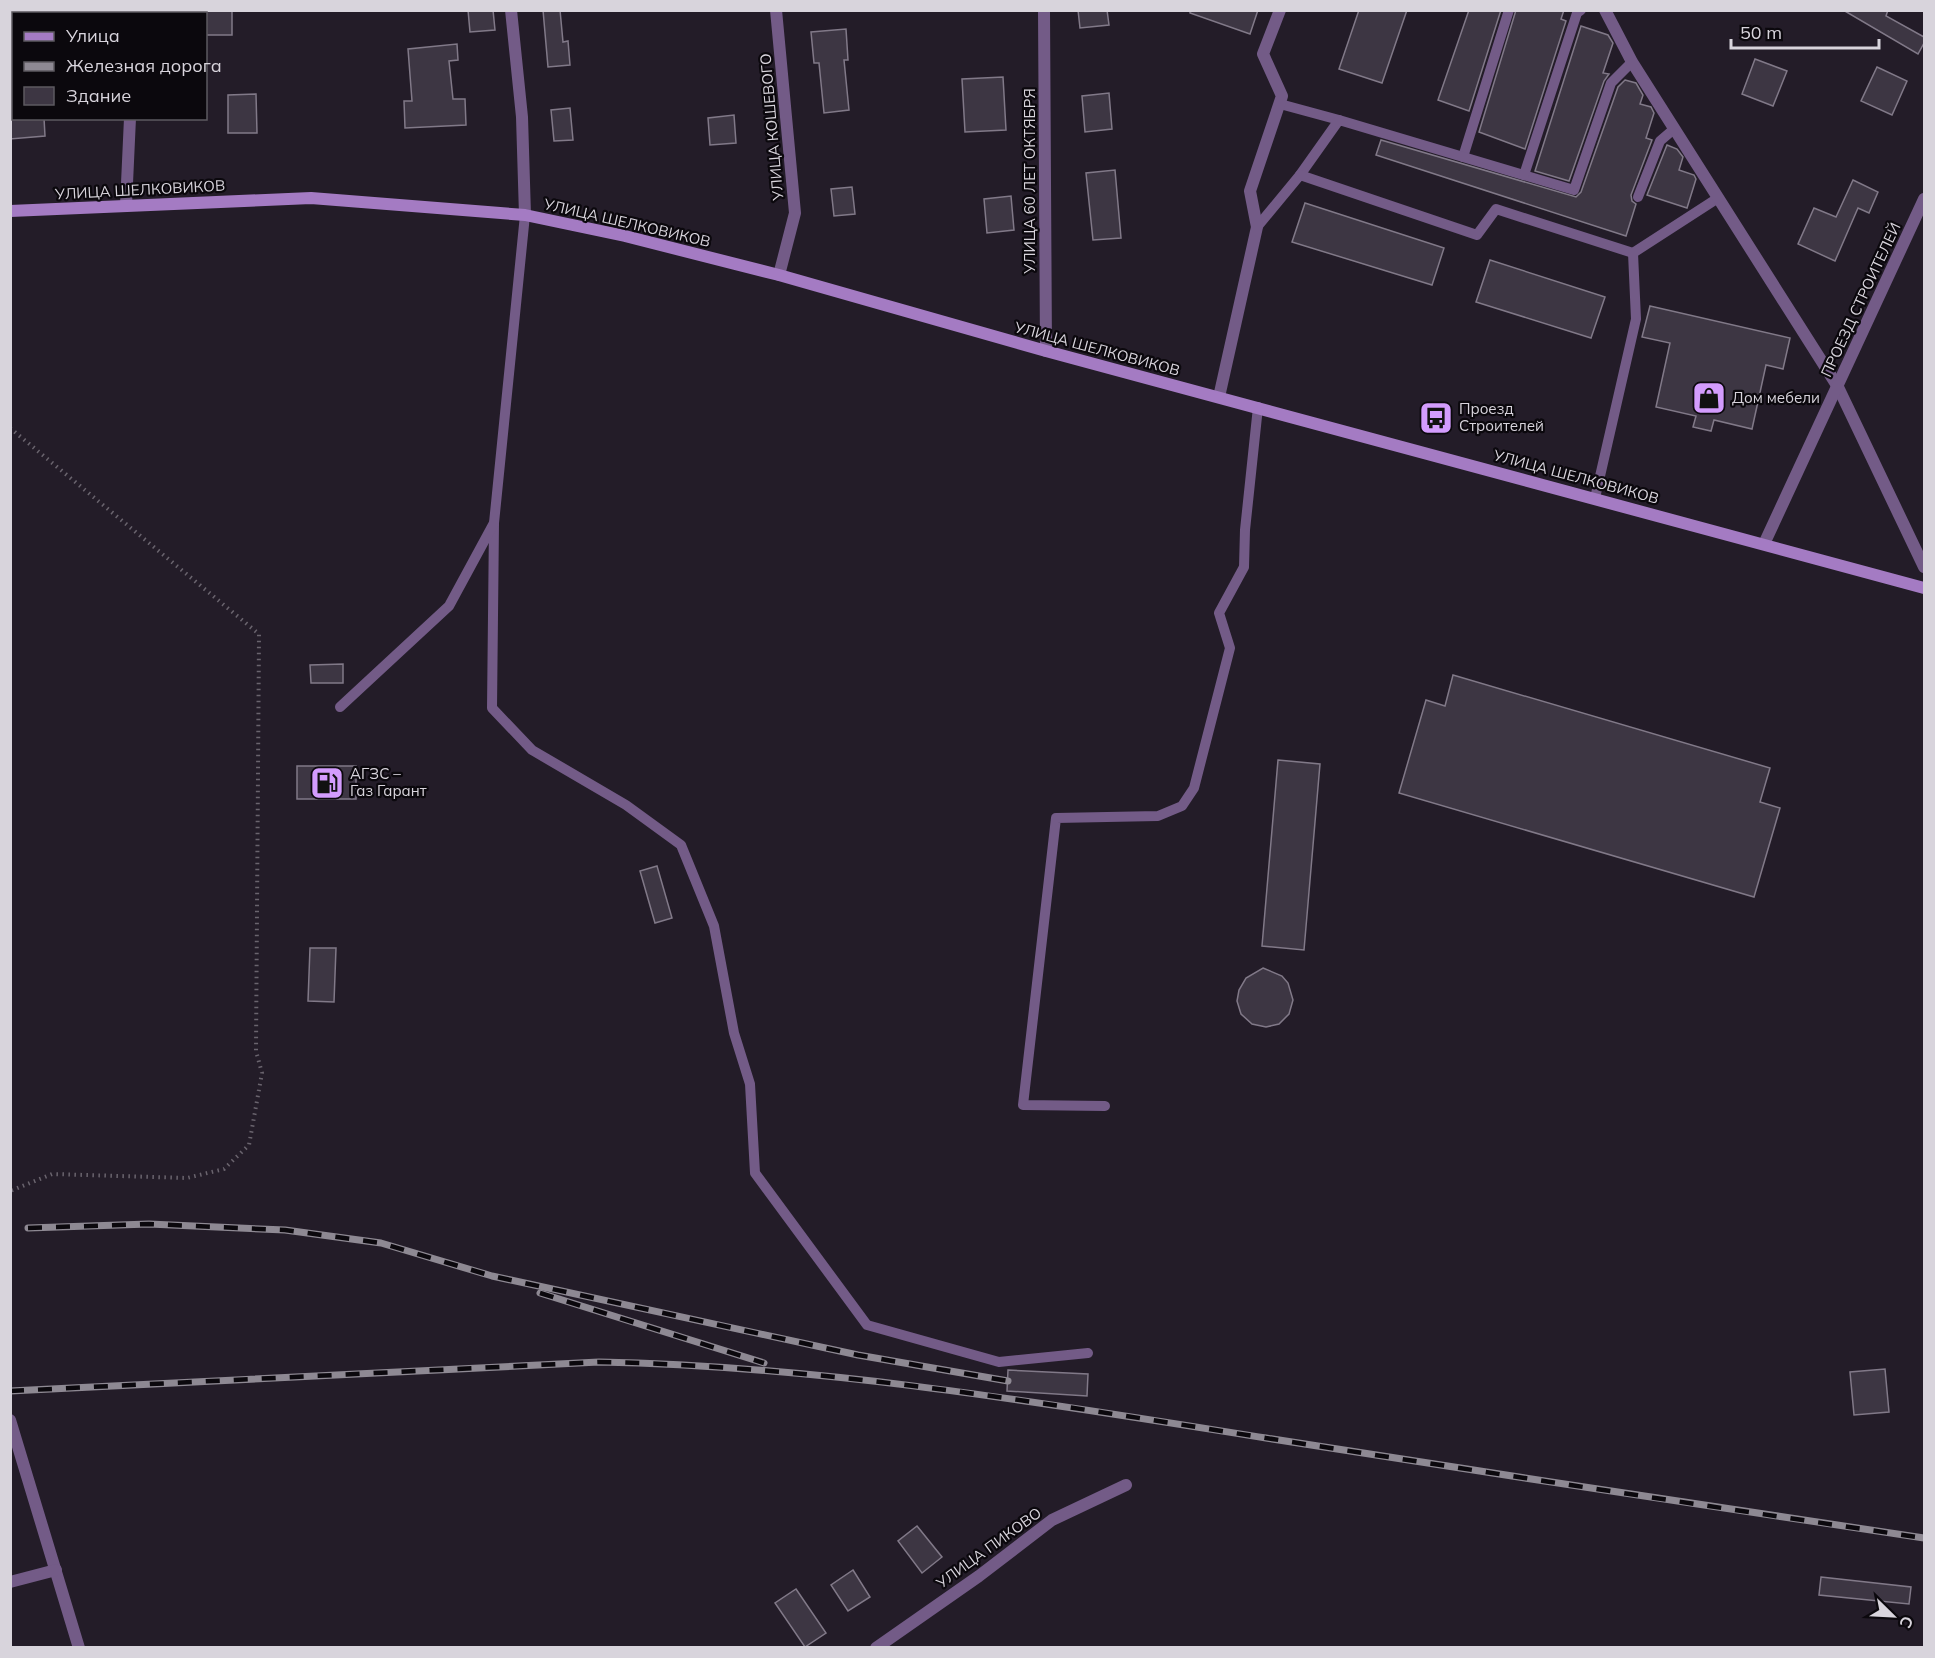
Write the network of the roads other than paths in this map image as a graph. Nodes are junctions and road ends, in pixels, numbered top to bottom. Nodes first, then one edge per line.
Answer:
1 (49, 10) edge
2 (511, 10) edge
3 (776, 10) edge
4 (1044, 10) edge
5 (1280, 10) edge
6 (1509, 10) edge
7 (1581, 10) edge
8 (1605, 10) edge
9 (23, 12) edge
10 (1632, 62) junction
11 (1280, 104) junction
12 (130, 120) edge
13 (1339, 120) junction
14 (1674, 129) junction
15 (1462, 157) junction
16 (1300, 175) junction
17 (1524, 175) junction
18 (1638, 197) dead end
19 (1718, 198) junction
20 (1924, 199) edge
21 (126, 205) junction
22 (10, 211) edge
23 (525, 215) junction
24 (1257, 227) junction
25 (1633, 253) junction
26 (779, 275) junction
27 (1046, 351) junction
28 (1838, 387) junction
29 (1219, 397) junction
30 (1258, 407) junction
31 (1595, 498) junction
32 (494, 523) junction
33 (1764, 544) junction
34 (1924, 567) edge
35 (1924, 588) edge
36 (340, 707) dead end
37 (1105, 1106) dead end
38 (1088, 1353) dead end
39 (10, 1420) edge
40 (1126, 1485) dead end
41 (56, 1570) junction
42 (10, 1582) edge
43 (79, 1647) edge
44 (876, 1647) edge

1 - 9 lane
2 - 23 street
3 - 26 street, УЛИЦА КОШЕВОГО
4 - 27 street, УЛИЦА 60 ЛЕТ ОКТЯБРЯ
5 - 11 street
6 - 15 lane
7 - 17 lane
8 - 10 street
10 - 14 street
10 - 17 lane
11 - 13 lane
11 - 24 street
12 - 21 street
13 - 15 lane
13 - 16 lane
14 - 18 lane
14 - 19 street
15 - 17 lane
16 - 24 lane
16 - 25 lane
19 - 25 lane
19 - 28 street
20 - 28 street, ПРОЕЗД СТРОИТЕЛЕЙ
21 - 22 street, УЛИЦА ШЕЛКОВИКОВ
21 - 23 street, УЛИЦА ШЕЛКОВИКОВ
23 - 26 street, УЛИЦА ШЕЛКОВИКОВ
23 - 32 lane
24 - 29 street
25 - 31 lane
26 - 27 street, УЛИЦА ШЕЛКОВИКОВ
27 - 29 street, УЛИЦА ШЕЛКОВИКОВ
28 - 33 street, ПРОЕЗД СТРОИТЕЛЕЙ
28 - 34 street
29 - 30 street, УЛИЦА ШЕЛКОВИКОВ
30 - 31 street, УЛИЦА ШЕЛКОВИКОВ
30 - 37 lane
31 - 33 street, УЛИЦА ШЕЛКОВИКОВ
32 - 36 lane
32 - 38 lane
33 - 35 street, УЛИЦА ШЕЛКОВИКОВ
39 - 41 street
40 - 44 street, УЛИЦА ПИКОВО
41 - 42 street
41 - 43 street

